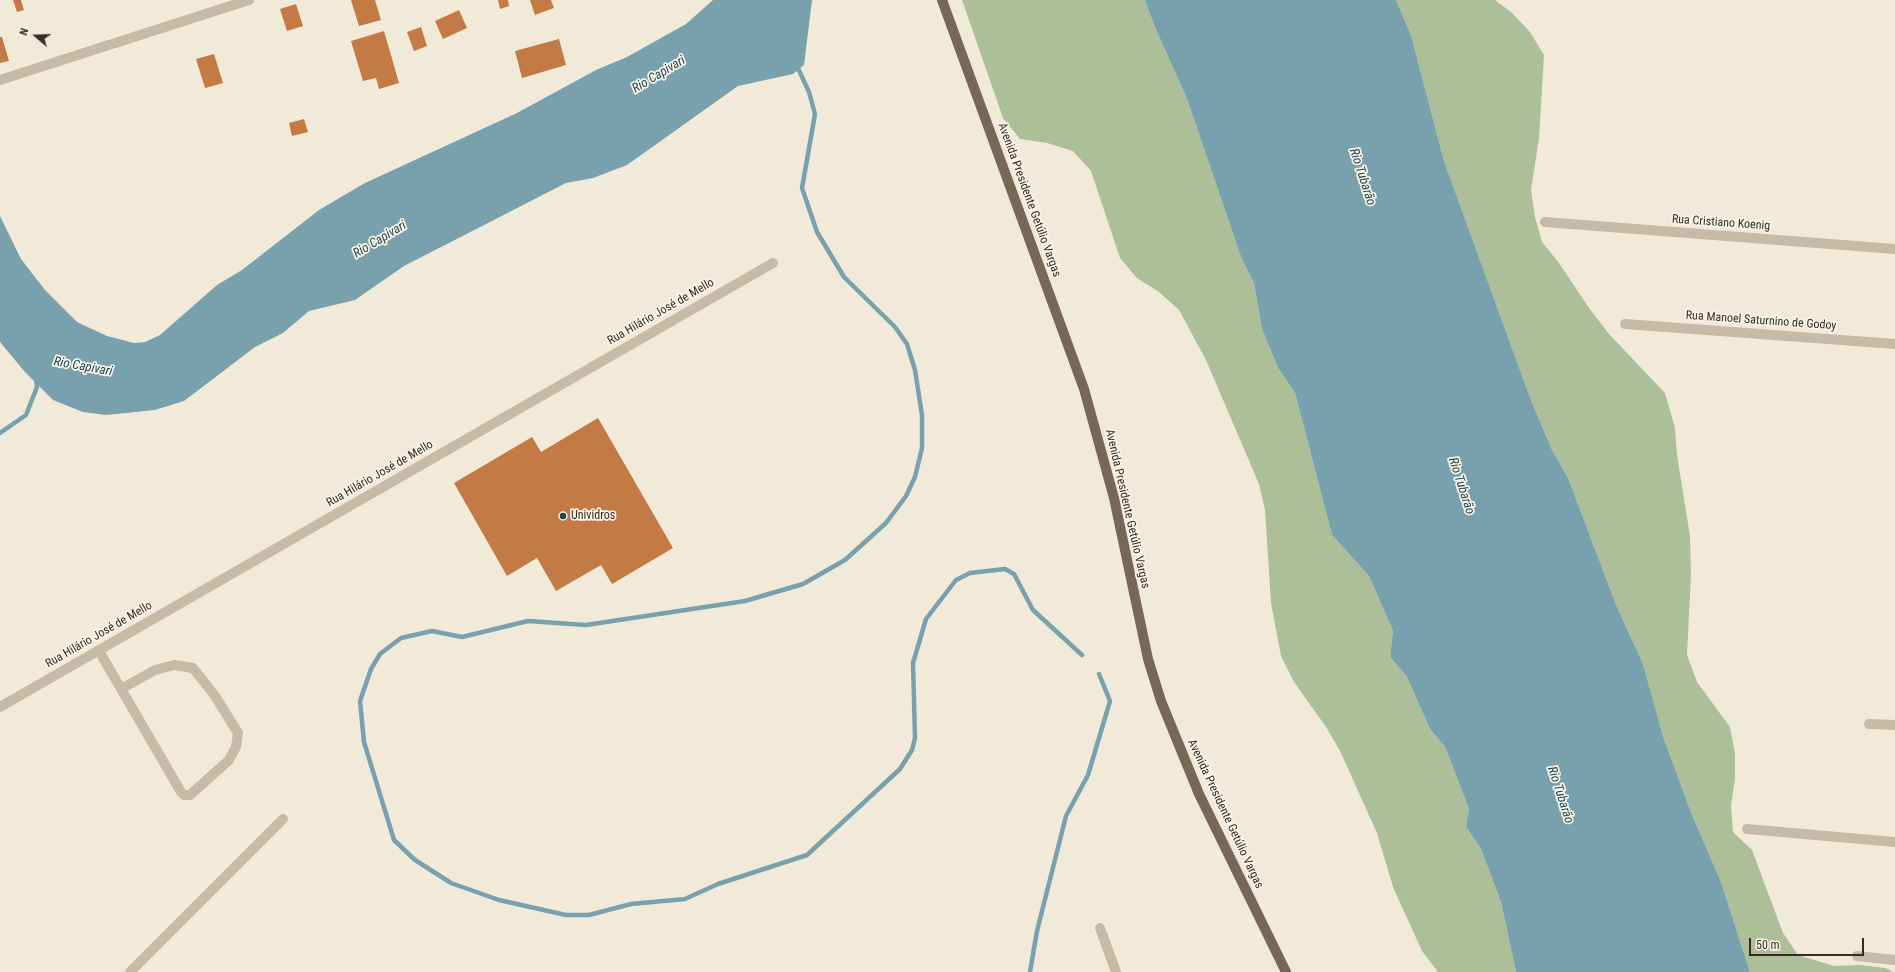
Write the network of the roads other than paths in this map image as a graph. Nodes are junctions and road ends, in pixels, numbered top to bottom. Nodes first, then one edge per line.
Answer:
1 (249, 0) edge
2 (942, 0) edge
3 (0, 80) edge
4 (1545, 222) dead end
5 (1895, 249) edge
6 (773, 263) dead end
7 (1625, 324) dead end
8 (1895, 344) edge
9 (99, 651) junction
10 (121, 689) junction
11 (0, 707) edge
12 (1869, 724) dead end
13 (1895, 725) edge
14 (284, 819) dead end
15 (1747, 829) dead end
16 (1895, 842) edge
17 (1100, 928) dead end
18 (1857, 956) dead end
19 (1895, 960) edge
20 (130, 972) edge
21 (1116, 972) edge
22 (1286, 972) edge

1 - 3 street
2 - 22 main road, Avenida Presidente Getúlio Vargas
4 - 5 street, Rua Cristiano Koenig
6 - 9 street, Rua Hilário José de Mello
7 - 8 street, Rua Manoel Saturnino de Godoy
9 - 10 street
9 - 11 street, Rua Hilário José de Mello
10 - 10 street
12 - 13 street
14 - 20 street
15 - 16 street
17 - 21 street
18 - 19 street

